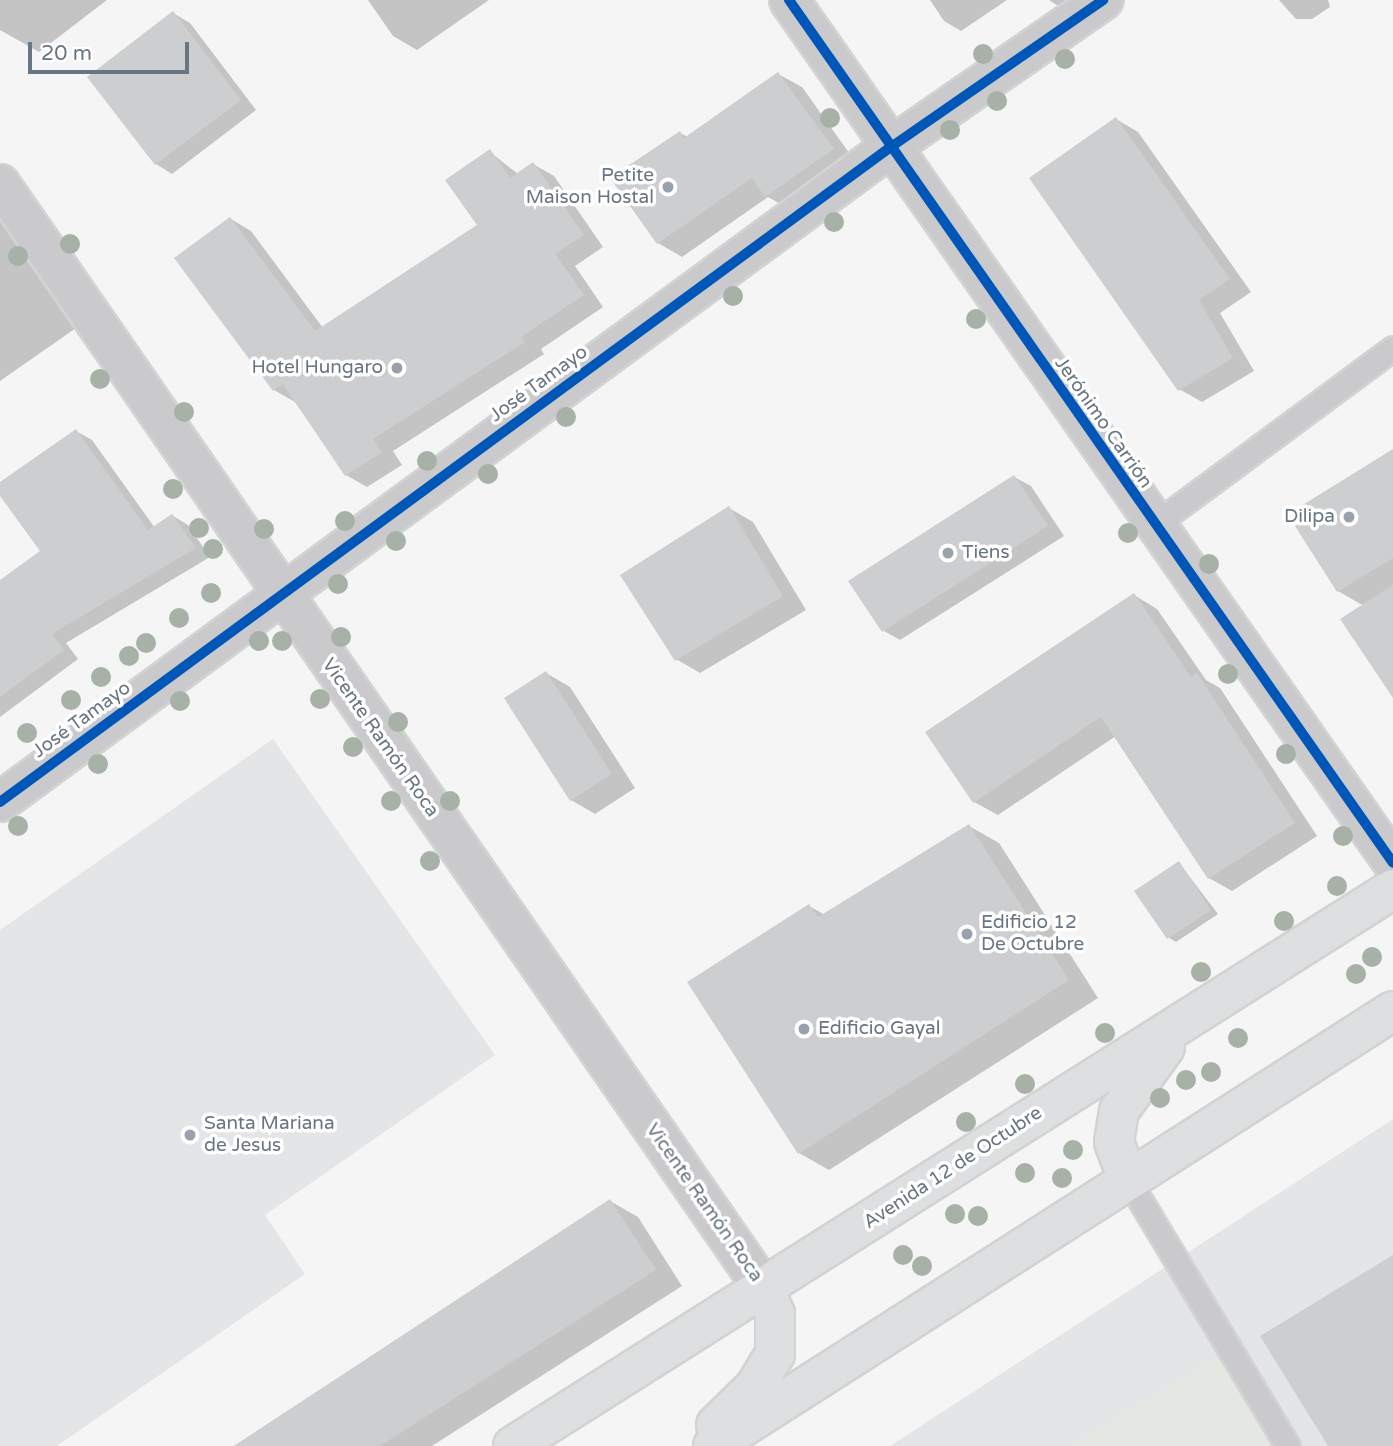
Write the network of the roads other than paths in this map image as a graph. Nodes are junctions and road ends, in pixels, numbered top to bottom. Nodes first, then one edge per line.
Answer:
1 (789, 0) edge
2 (1103, 0) edge
3 (888, 149) junction
4 (0, 184) edge
5 (1393, 348) edge
6 (1154, 525) junction
7 (282, 595) junction
8 (0, 802) edge
9 (1393, 863) edge
10 (1393, 889) edge
11 (1393, 1011) edge
12 (1190, 1017) junction
13 (1128, 1180) junction
14 (764, 1289) junction
15 (513, 1446) edge
16 (694, 1446) edge
17 (713, 1446) edge
18 (1288, 1446) edge

1 - 3 street, Jerónimo Carrión
2 - 3 street, José Tamayo
3 - 6 street, Jerónimo Carrión
3 - 7 street, José Tamayo
4 - 7 street, Vicente Ramón Roca
5 - 6 lane
6 - 9 street, Jerónimo Carrión
7 - 8 street, José Tamayo
7 - 14 street, Vicente Ramón Roca
10 - 12 main road, Avenida 12 de Octubre
11 - 13 main road
12 - 13 main road
12 - 14 main road, Avenida 12 de Octubre
13 - 17 main road
13 - 18 lane
14 - 15 main road, Avenida 12 de Octubre
14 - 16 main road

